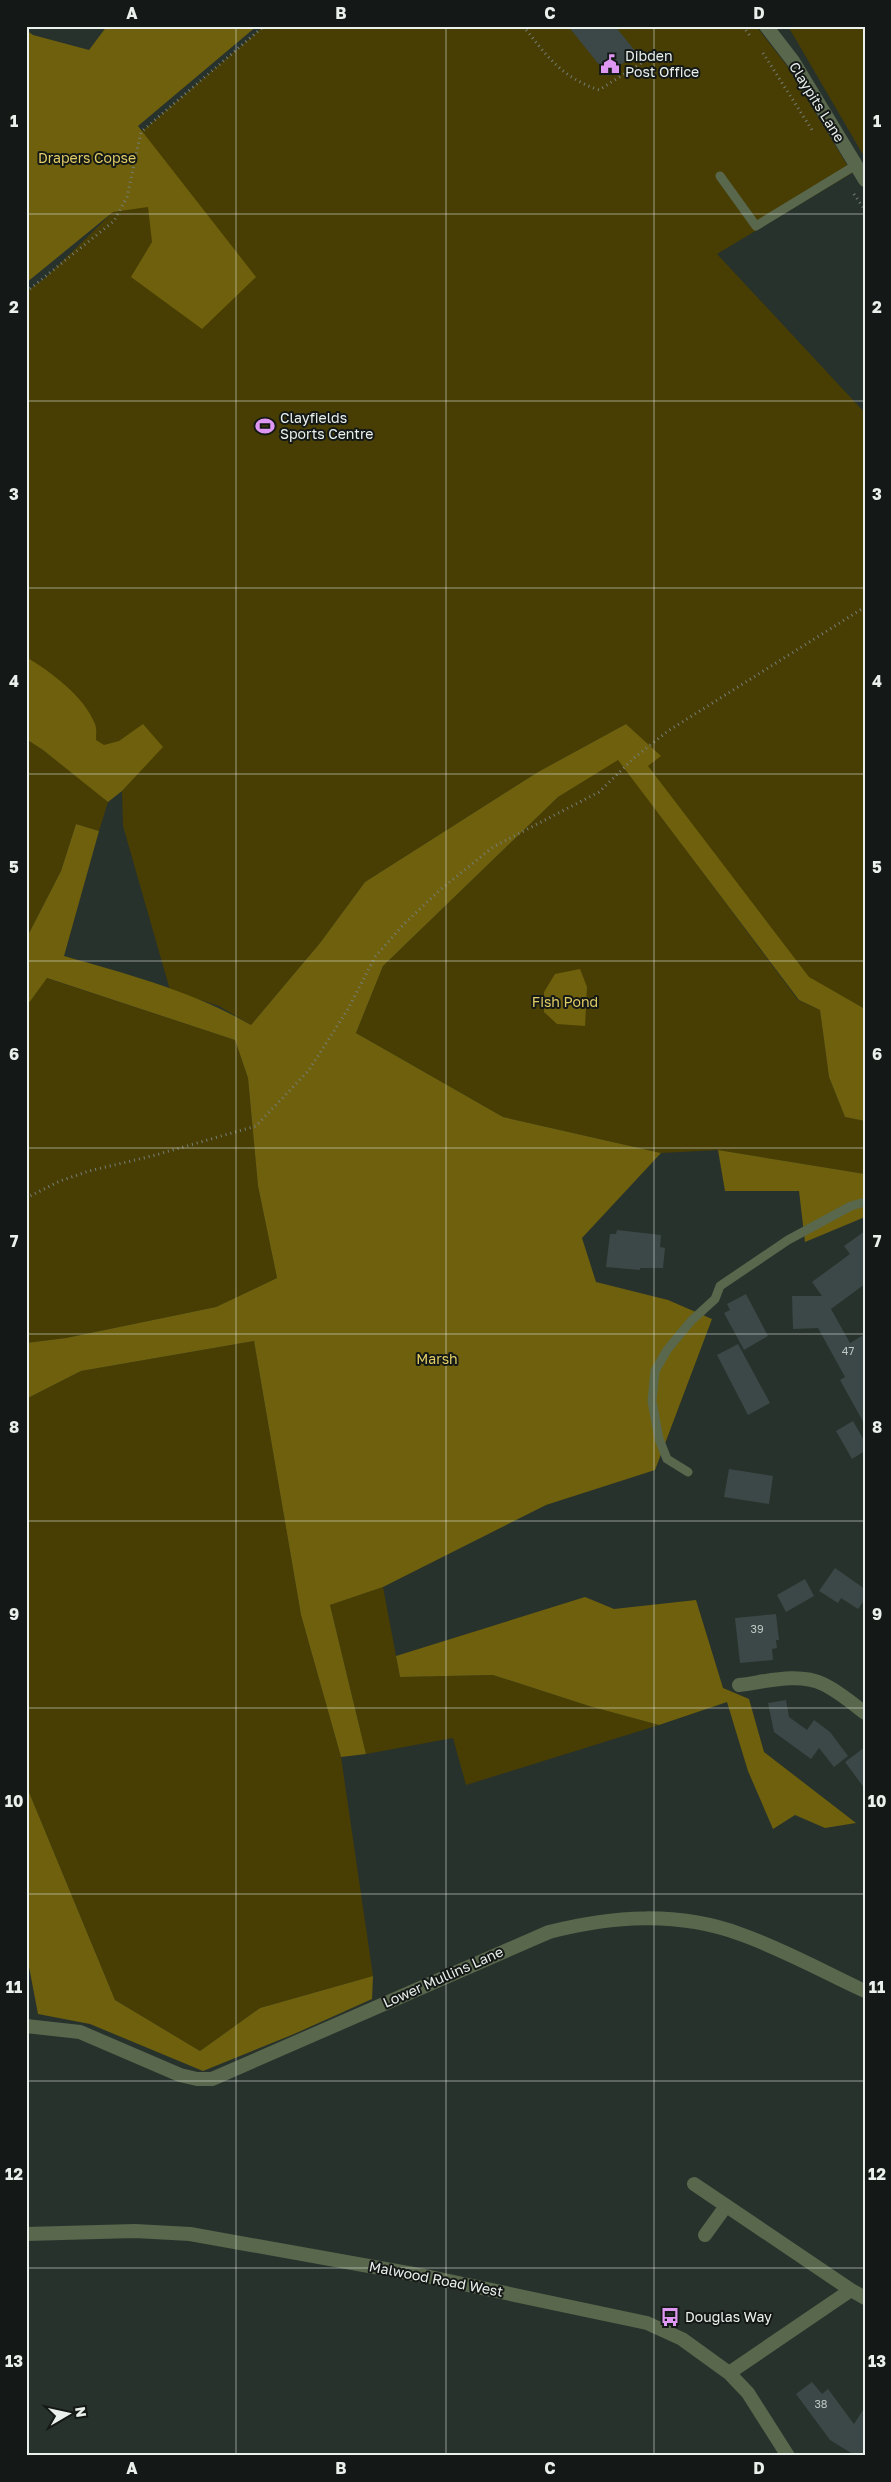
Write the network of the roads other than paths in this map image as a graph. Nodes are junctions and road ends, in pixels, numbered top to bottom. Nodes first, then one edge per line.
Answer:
1 (766, 26) edge
2 (856, 165) junction
3 (720, 176) dead end
4 (865, 180) edge
5 (865, 1202) edge
6 (688, 1472) dead end
7 (739, 1685) dead end
8 (865, 1713) edge
9 (865, 1992) edge
10 (26, 2026) edge
11 (694, 2184) dead end
12 (726, 2206) junction
13 (26, 2234) edge
14 (705, 2235) dead end
15 (851, 2290) junction
16 (865, 2298) edge
17 (729, 2373) junction
18 (788, 2456) edge

1 - 2 street, Claypits Lane
2 - 3 lane
2 - 4 street, Claypits Lane
5 - 6 lane
7 - 8 street
9 - 10 street, Lower Mullins Lane
11 - 12 street
12 - 14 street
12 - 15 street
13 - 17 street, Malwood Road West
15 - 16 street
15 - 17 street
17 - 18 street, Malwood Road West

